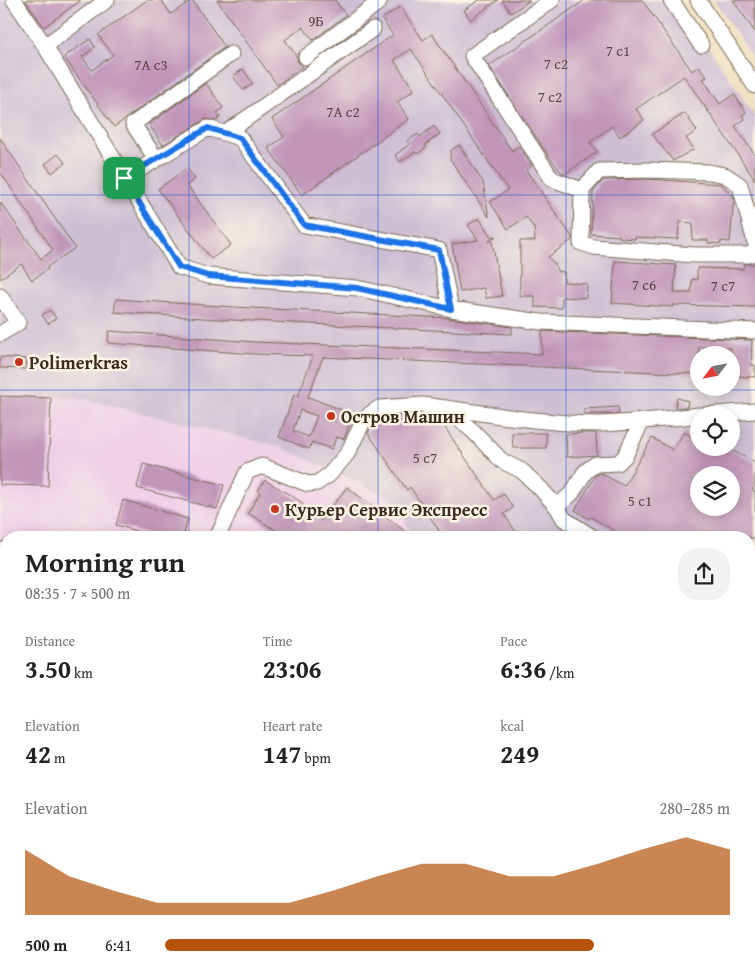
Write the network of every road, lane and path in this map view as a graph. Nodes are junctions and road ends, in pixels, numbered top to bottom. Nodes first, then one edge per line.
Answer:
1 (14, 0) edge
2 (107, 0) edge
3 (552, 0) edge
4 (671, 0) edge
5 (698, 0) edge
6 (380, 1) edge
7 (374, 29) dead end
8 (701, 45) dead end
9 (45, 46) junction
10 (231, 54) dead end
11 (306, 57) dead end
12 (753, 80) edge
13 (226, 133) junction
14 (156, 159) junction
15 (124, 178) junction
16 (582, 190) junction
17 (755, 242) edge
18 (755, 252) edge
19 (0, 296) edge
20 (451, 309) junction
21 (755, 331) edge
22 (0, 334) edge
23 (446, 408) junction
24 (755, 410) edge
25 (740, 411) edge
26 (690, 416) edge
27 (642, 421) junction
28 (557, 508) junction
29 (219, 531) edge
30 (583, 531) edge

1 - 9 street
2 - 9 street
3 - 16 street
4 - 8 street
5 - 12 street
6 - 11 street
7 - 13 street
9 - 15 street
10 - 14 street
13 - 14 street
13 - 20 street
14 - 15 street
15 - 20 street
16 - 17 street
16 - 18 street
19 - 22 street
20 - 21 street
23 - 27 street
23 - 28 street
23 - 29 street
24 - 25 street
26 - 27 street
27 - 28 street
28 - 30 street

